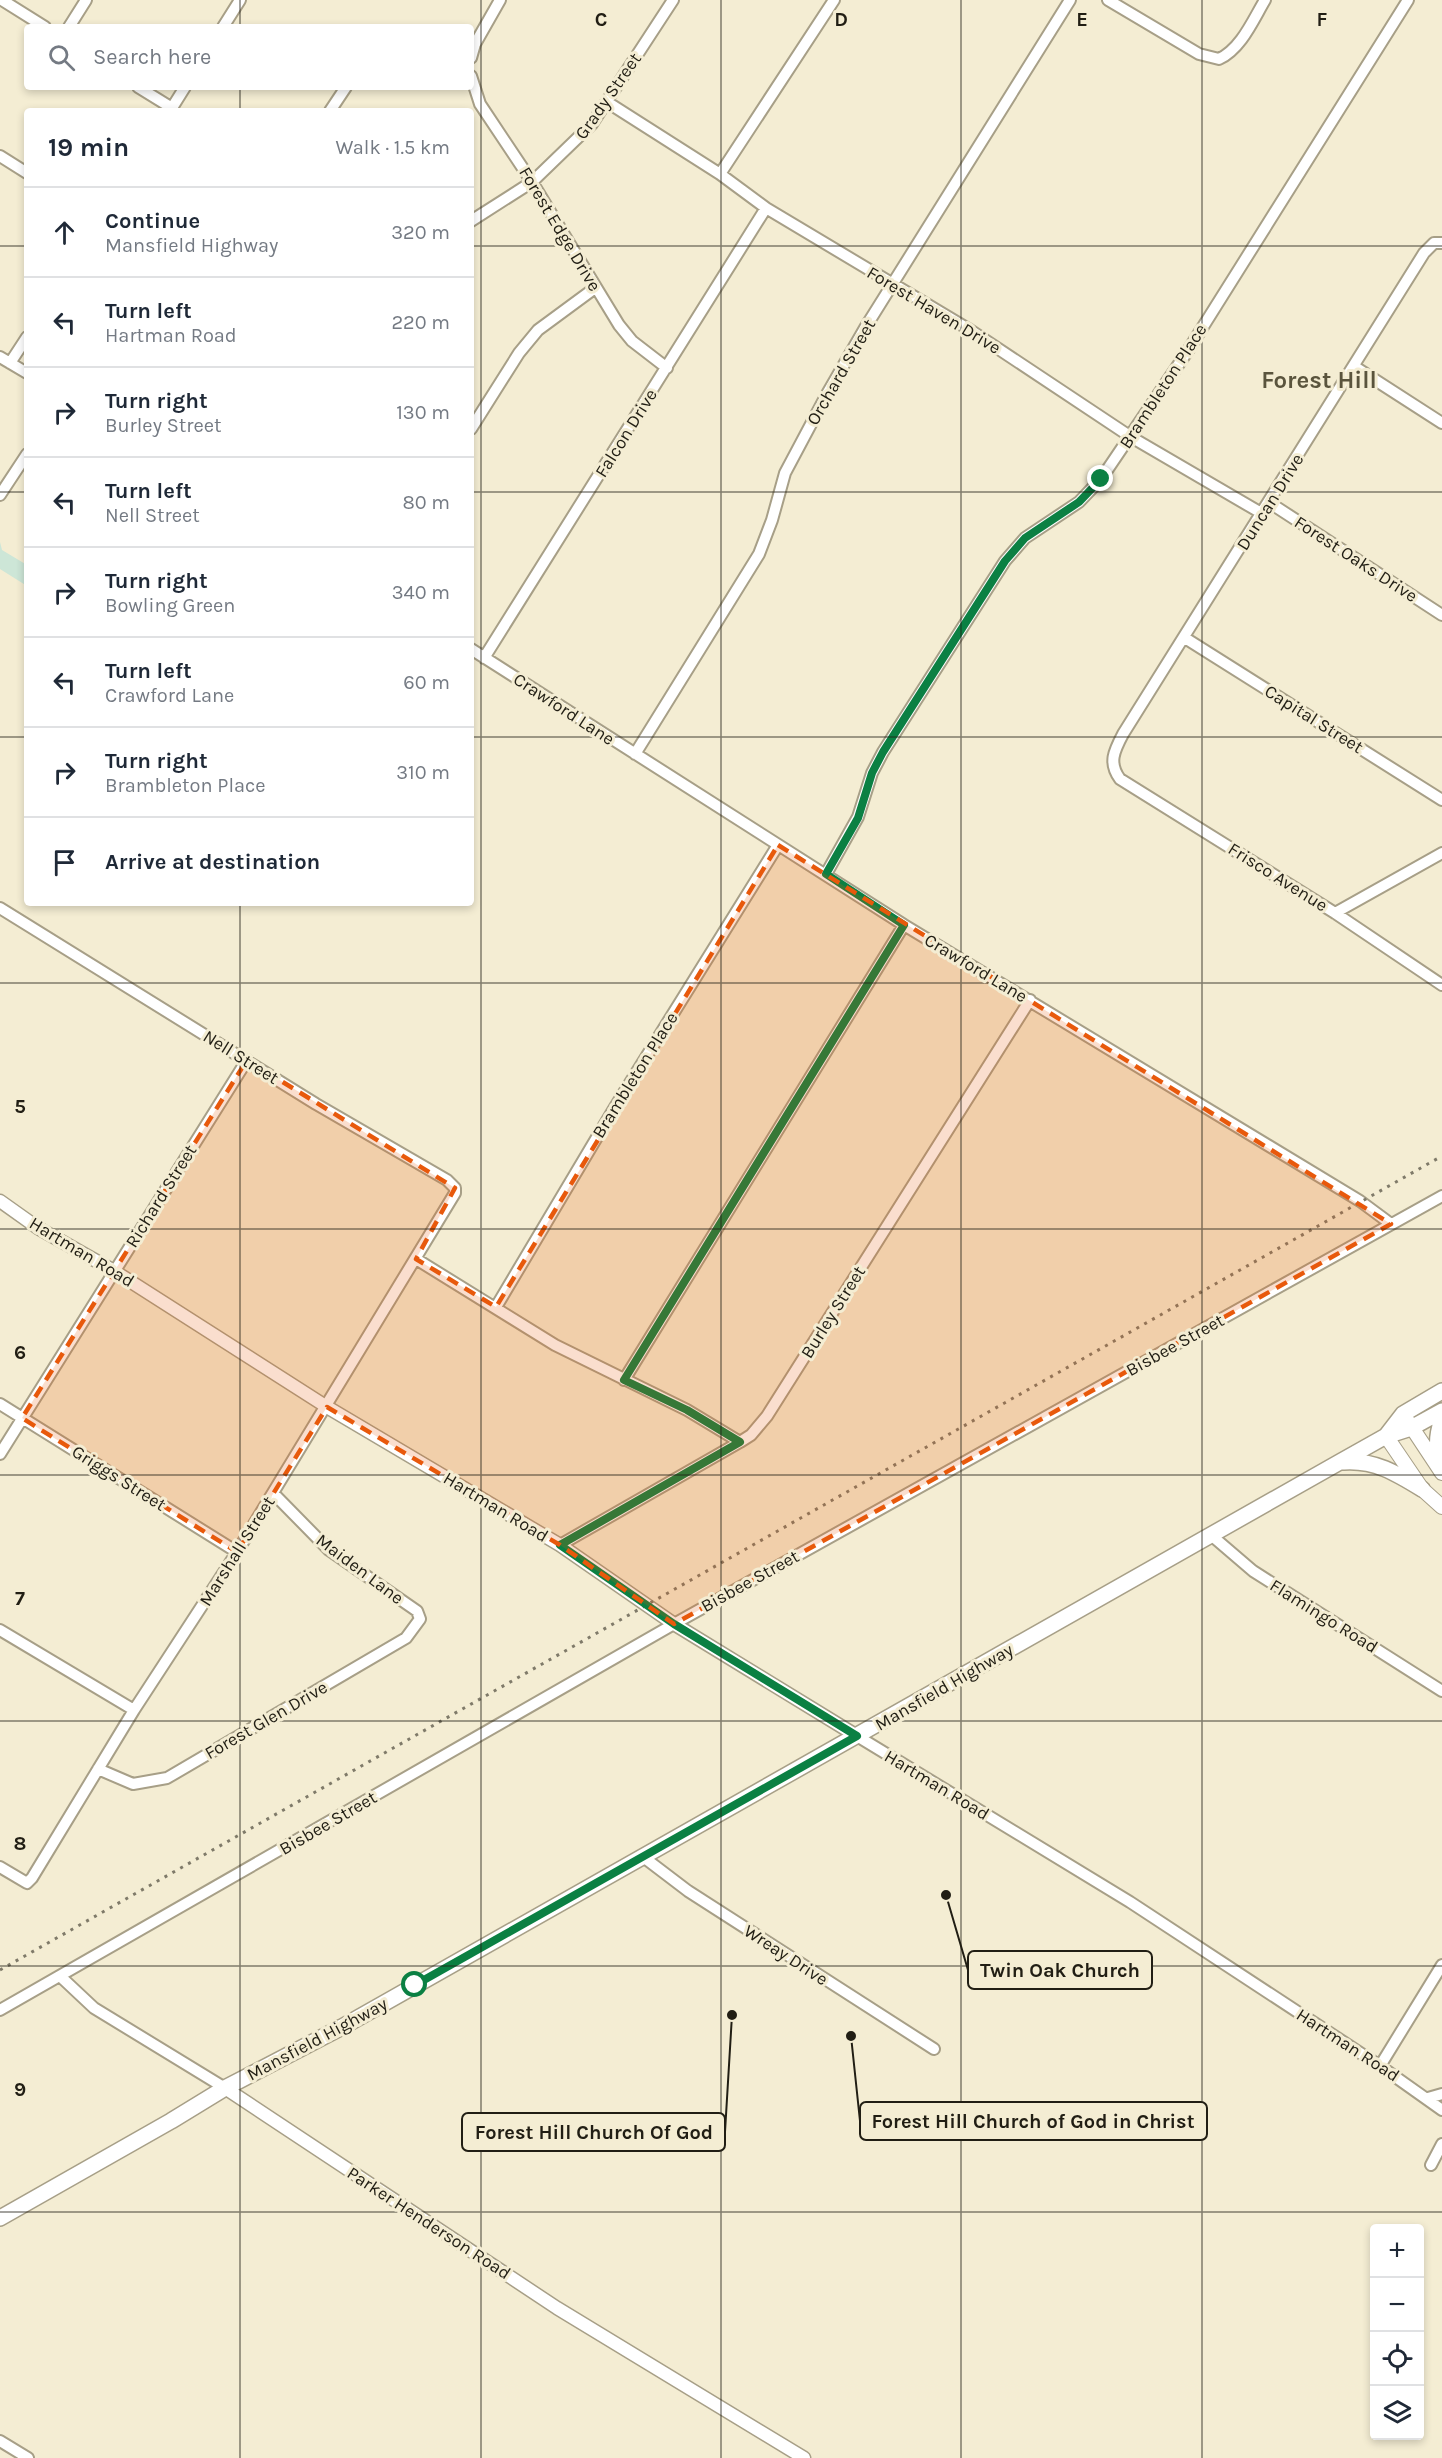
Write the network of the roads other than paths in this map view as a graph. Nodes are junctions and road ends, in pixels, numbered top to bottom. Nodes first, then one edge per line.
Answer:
1 (2, 0) edge
2 (86, 0) edge
3 (240, 0) edge
4 (500, 0) edge
5 (673, 0) edge
6 (834, 0) edge
7 (1070, 0) edge
8 (1108, 0) edge
9 (1265, 0) edge
10 (1408, 0) edge
11 (40, 24) edge
12 (71, 24) edge
13 (225, 24) edge
14 (474, 48) edge
15 (474, 85) edge
16 (142, 90) edge
17 (183, 90) edge
18 (344, 90) edge
19 (607, 102) junction
20 (168, 108) edge
21 (172, 108) edge
22 (332, 108) edge
23 (0, 156) edge
24 (24, 171) edge
25 (720, 174) junction
26 (532, 182) junction
27 (765, 208) junction
28 (474, 219) edge
29 (1442, 243) edge
30 (893, 284) junction
31 (595, 288) junction
32 (24, 342) edge
33 (0, 357) edge
34 (10, 363) junction
35 (1355, 367) junction
36 (667, 368) junction
37 (24, 371) edge
38 (1442, 423) edge
39 (474, 424) edge
40 (1131, 437) junction
41 (24, 459) edge
42 (0, 495) edge
43 (1270, 503) junction
44 (1263, 514) junction
45 (1442, 615) edge
46 (1185, 638) junction
47 (474, 651) edge
48 (484, 658) junction
49 (635, 754) junction
50 (1114, 771) joint
51 (1442, 800) edge
52 (778, 845) junction
53 (1442, 853) edge
54 (826, 874) junction
55 (0, 908) edge
56 (1335, 913) junction
57 (904, 925) junction
58 (1442, 985) edge
59 (1030, 1000) junction
60 (247, 1060) junction
61 (1442, 1196) edge
62 (0, 1201) edge
63 (442, 1216) joint
64 (1391, 1224) junction
65 (416, 1259) junction
66 (114, 1271) junction
67 (496, 1307) junction
68 (624, 1380) junction
69 (1442, 1391) edge
70 (0, 1404) edge
71 (327, 1407) junction
72 (1442, 1411) edge
73 (1403, 1414) junction
74 (22, 1418) junction
75 (1442, 1419) edge
76 (1411, 1428) junction
77 (1386, 1436) junction
78 (740, 1442) junction
79 (0, 1454) edge
80 (1338, 1463) junction
81 (1442, 1467) edge
82 (1442, 1473) edge
83 (1422, 1489) junction
84 (273, 1494) junction
85 (1442, 1507) edge
86 (1211, 1535) junction
87 (560, 1545) junction
88 (237, 1552) junction
89 (420, 1619) joint
90 (674, 1624) junction
91 (0, 1630) edge
92 (1442, 1691) edge
93 (134, 1710) junction
94 (857, 1736) junction
95 (98, 1769) junction
96 (642, 1856) junction
97 (0, 1867) edge
98 (1442, 1965) edge
99 (61, 1977) junction
100 (0, 2010) edge
101 (934, 2049) dead end
102 (1380, 2066) junction
103 (225, 2088) junction
104 (1442, 2094) edge
105 (1428, 2098) junction
106 (1442, 2110) edge
107 (1442, 2144) edge
108 (1431, 2165) dead end
109 (0, 2218) edge
110 (0, 2440) edge
111 (28, 2458) edge
112 (804, 2458) edge

1 - 11 street
2 - 12 street
3 - 13 street
4 - 14 street
5 - 19 street, Grady Street
6 - 25 street
7 - 30 street, Orchard Street
8 - 9 street
10 - 40 street, Brambleton Place
15 - 26 street, Forest Edge Drive
16 - 20 street
17 - 21 street
18 - 22 street
19 - 25 street, Forest Haven Drive
19 - 26 street, Grady Street
23 - 24 street
25 - 27 street, Forest Haven Drive
26 - 28 street, Grady Street
26 - 31 street, Forest Edge Drive
27 - 30 street, Forest Haven Drive
27 - 36 street, Falcon Drive
29 - 35 street, Duncan Drive
30 - 40 street, Forest Haven Drive
30 - 49 street, Orchard Street
31 - 36 street, Forest Edge Drive
31 - 39 street
32 - 34 street
33 - 34 street
34 - 37 street
35 - 38 street
35 - 43 street, Duncan Drive
36 - 48 street, Falcon Drive
40 - 44 street, Forest Haven Drive
40 - 54 street, Brambleton Place
41 - 42 street
43 - 44 street, Duncan Drive
43 - 45 street, Forest Oaks Drive
44 - 46 street, Duncan Drive
46 - 50 street, Duncan Drive
46 - 51 street, Capital Street
47 - 48 street, Crawford Lane
48 - 49 street, Crawford Lane
49 - 52 street, Crawford Lane
50 - 56 street, Frisco Avenue
52 - 54 street, Crawford Lane
52 - 67 street, Brambleton Place
53 - 56 street
54 - 57 street, Crawford Lane
55 - 60 street, Nell Street
56 - 58 street, Frisco Avenue
57 - 59 street, Crawford Lane
57 - 68 street
59 - 64 street, Crawford Lane
59 - 78 street, Burley Street
60 - 63 street, Nell Street
60 - 66 street, Richard Street
61 - 64 street, Bisbee Street
62 - 66 street, Hartman Road
63 - 65 street, Marshall Street
64 - 90 street, Bisbee Street
65 - 67 street
65 - 71 street, Marshall Street
66 - 71 street, Hartman Road
66 - 74 street, Richard Street
67 - 68 street
68 - 78 street
69 - 73 main road, Mansfield Highway
70 - 74 street, Griggs Street
71 - 84 street, Marshall Street
71 - 87 street, Hartman Road
72 - 76 main road, Mansfield Highway
73 - 76 main road
73 - 77 main road, Mansfield Highway
74 - 79 street, Richard Street
74 - 88 street, Griggs Street
75 - 81 main road
76 - 77 main road, Mansfield Highway
76 - 82 main road
77 - 80 main road, Mansfield Highway
77 - 83 main road
78 - 87 street, Burley Street
80 - 83 main road
80 - 86 main road, Mansfield Highway
83 - 85 main road
84 - 88 street, Marshall Street
84 - 89 street, Maiden Lane
86 - 92 street, Flamingo Road
86 - 94 main road, Mansfield Highway
87 - 90 street, Hartman Road
88 - 93 street, Marshall Street
89 - 95 street, Forest Glen Drive
90 - 94 street, Hartman Road
90 - 99 street, Bisbee Street
91 - 93 street
93 - 95 street, Marshall Street
94 - 96 main road, Mansfield Highway
94 - 102 street, Hartman Road
95 - 97 street, Marshall Street
96 - 101 street, Wreay Drive
96 - 103 main road, Mansfield Highway
98 - 102 street
99 - 100 street, Bisbee Street
99 - 103 street, Parker Henderson Road
102 - 105 street, Hartman Road
103 - 109 main road, Mansfield Highway
103 - 112 street, Parker Henderson Road
104 - 105 street
105 - 106 street, Hartman Road
107 - 108 street
110 - 111 street

